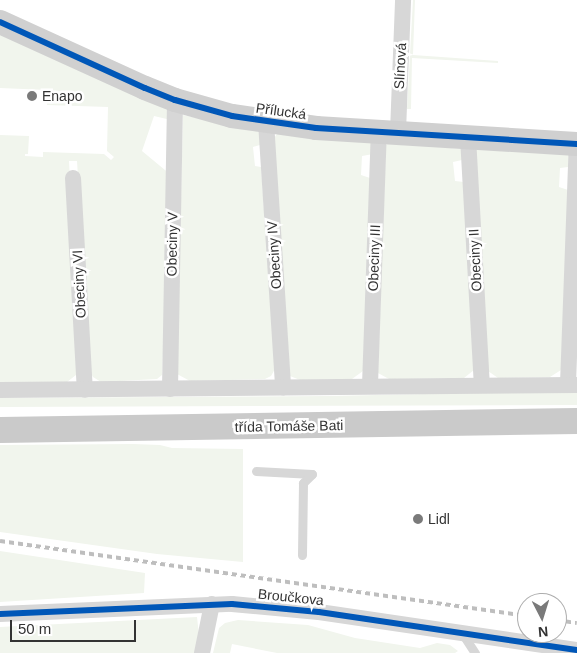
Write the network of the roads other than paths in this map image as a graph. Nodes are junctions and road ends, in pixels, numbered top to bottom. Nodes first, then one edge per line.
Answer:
1 (403, 0) edge
2 (0, 22) edge
3 (175, 100) junction
4 (266, 122) junction
5 (388, 132) junction
6 (468, 137) junction
7 (577, 144) edge
8 (73, 178) dead end
9 (482, 384) junction
10 (573, 384) edge
11 (370, 385) junction
12 (283, 387) junction
13 (170, 389) junction
14 (0, 390) edge
15 (86, 390) junction
16 (577, 421) edge
17 (0, 430) edge
18 (256, 472) dead end
19 (302, 554) dead end
20 (212, 604) junction
21 (0, 614) edge
22 (462, 633) junction
23 (573, 651) edge
24 (202, 653) edge
25 (475, 653) edge

1 - 5 street, Slínová
2 - 3 street, Přílucká
3 - 4 street, Přílucká
3 - 13 street, Obeciny V
4 - 5 street, Přílucká
4 - 12 street, Obeciny IV
5 - 6 street, Přílucká
5 - 11 street, Obeciny III
6 - 7 street, Přílucká
6 - 9 street, Obeciny II
7 - 10 street
8 - 15 street, Obeciny VI
9 - 10 street
9 - 11 street
11 - 12 street
12 - 13 street
13 - 15 street
14 - 15 street
16 - 17 main road, třída Tomáše Bati
18 - 19 lane
20 - 21 street, Broučkova
20 - 22 street, Broučkova
20 - 24 street
22 - 23 street, Broučkova
22 - 25 lane

